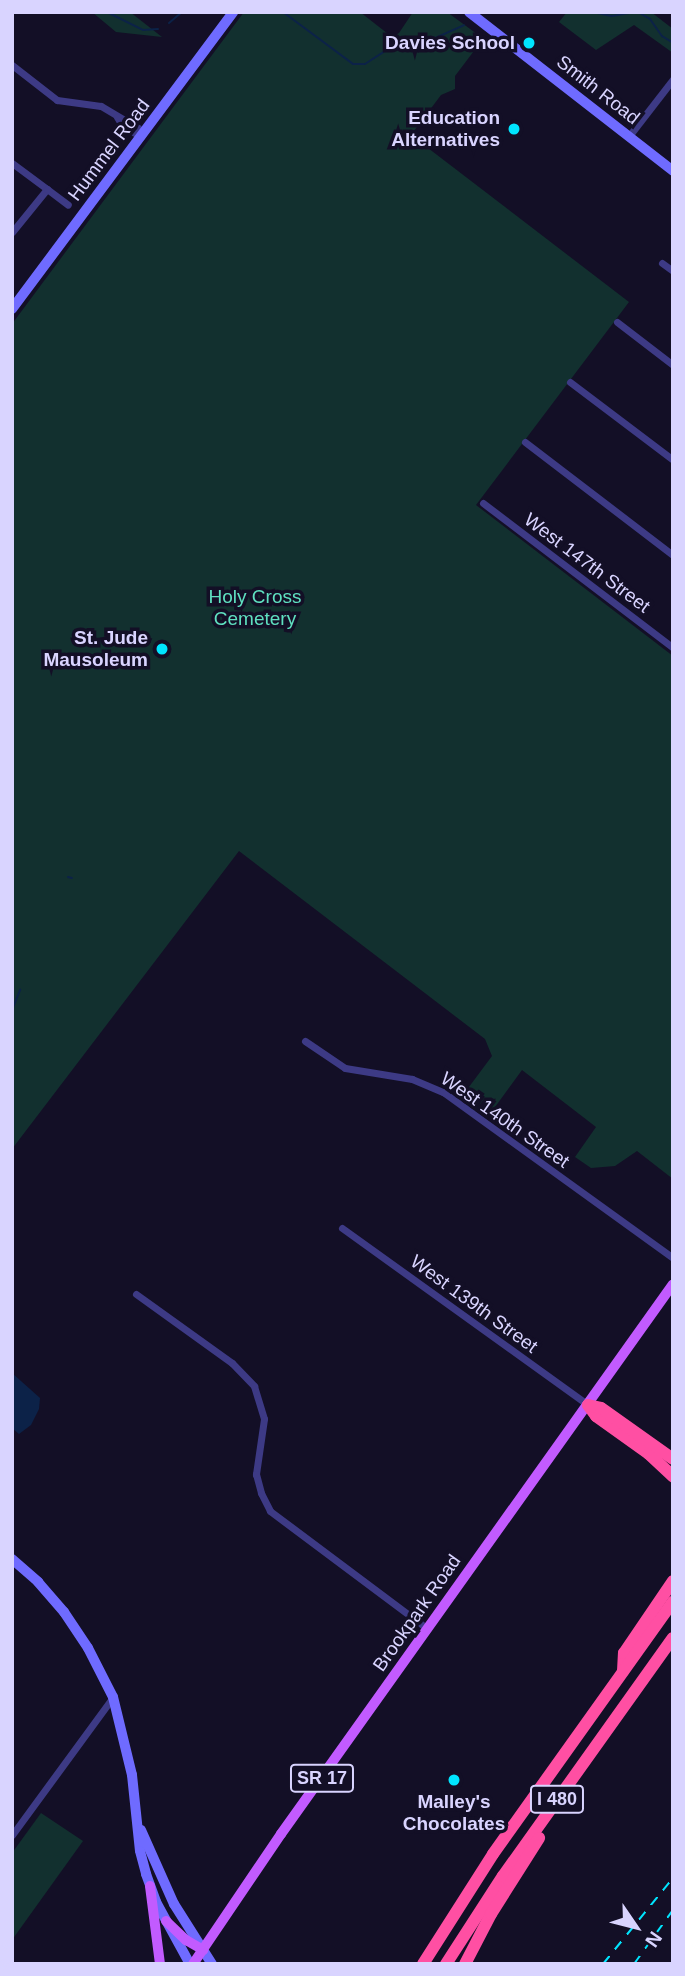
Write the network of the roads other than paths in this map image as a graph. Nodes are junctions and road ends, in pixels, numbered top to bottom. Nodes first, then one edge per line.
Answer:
1 (233, 12) edge
2 (469, 12) edge
3 (12, 65) edge
4 (673, 79) edge
5 (141, 136) junction
6 (629, 136) junction
7 (12, 163) edge
8 (673, 171) edge
9 (47, 189) junction
10 (68, 205) dead end
11 (12, 232) edge
12 (662, 263) dead end
13 (673, 271) edge
14 (12, 309) edge
15 (617, 322) dead end
16 (673, 365) edge
17 (570, 382) dead end
18 (525, 442) dead end
19 (673, 460) edge
20 (483, 503) dead end
21 (673, 555) edge
22 (673, 648) edge
23 (305, 1041) dead end
24 (342, 1228) dead end
25 (673, 1258) edge
26 (673, 1284) edge
27 (136, 1294) dead end
28 (588, 1405) junction
29 (673, 1459) edge
30 (673, 1476) edge
31 (12, 1559) edge
32 (673, 1581) edge
33 (673, 1602) edge
34 (428, 1629) junction
35 (673, 1638) edge
36 (623, 1671) junction
37 (113, 1697) junction
38 (581, 1766) junction
39 (139, 1827) junction
40 (12, 1835) edge
41 (150, 1886) junction
42 (174, 1904) junction
43 (160, 1908) junction
44 (166, 1921) junction
45 (203, 1950) junction
46 (160, 1964) edge
47 (192, 1964) edge
48 (212, 1964) edge
49 (423, 1964) edge
50 (446, 1964) edge
51 (465, 1964) edge

1 - 5 main road, Hummel Road
2 - 6 main road, Smith Road
3 - 5 street
4 - 6 street
5 - 14 main road, Hummel Road
6 - 8 main road, Smith Road
7 - 9 street
9 - 10 street
9 - 11 street
12 - 13 street
15 - 16 street
17 - 19 street
18 - 21 street
20 - 22 street, West 147th Street
23 - 25 street, West 140th Street
24 - 28 street, West 139th Street
26 - 28 main road, Brookpark Road / SR 17
27 - 34 street
28 - 29 highway
28 - 30 highway
28 - 34 main road, Brookpark Road / SR 17
31 - 37 main road
32 - 36 highway
33 - 36 highway, I 480
34 - 45 main road, Brookpark Road / SR 17
35 - 38 highway, I 480
36 - 49 highway, I 480
37 - 39 main road
37 - 40 street
38 - 50 highway, I 480
38 - 51 highway
39 - 41 main road
39 - 42 main road
41 - 43 main road
41 - 46 main road
42 - 43 main road
42 - 45 main road
43 - 44 main road
44 - 45 main road
44 - 47 main road
45 - 47 main road, Brookpark Road / SR 17
45 - 48 main road

